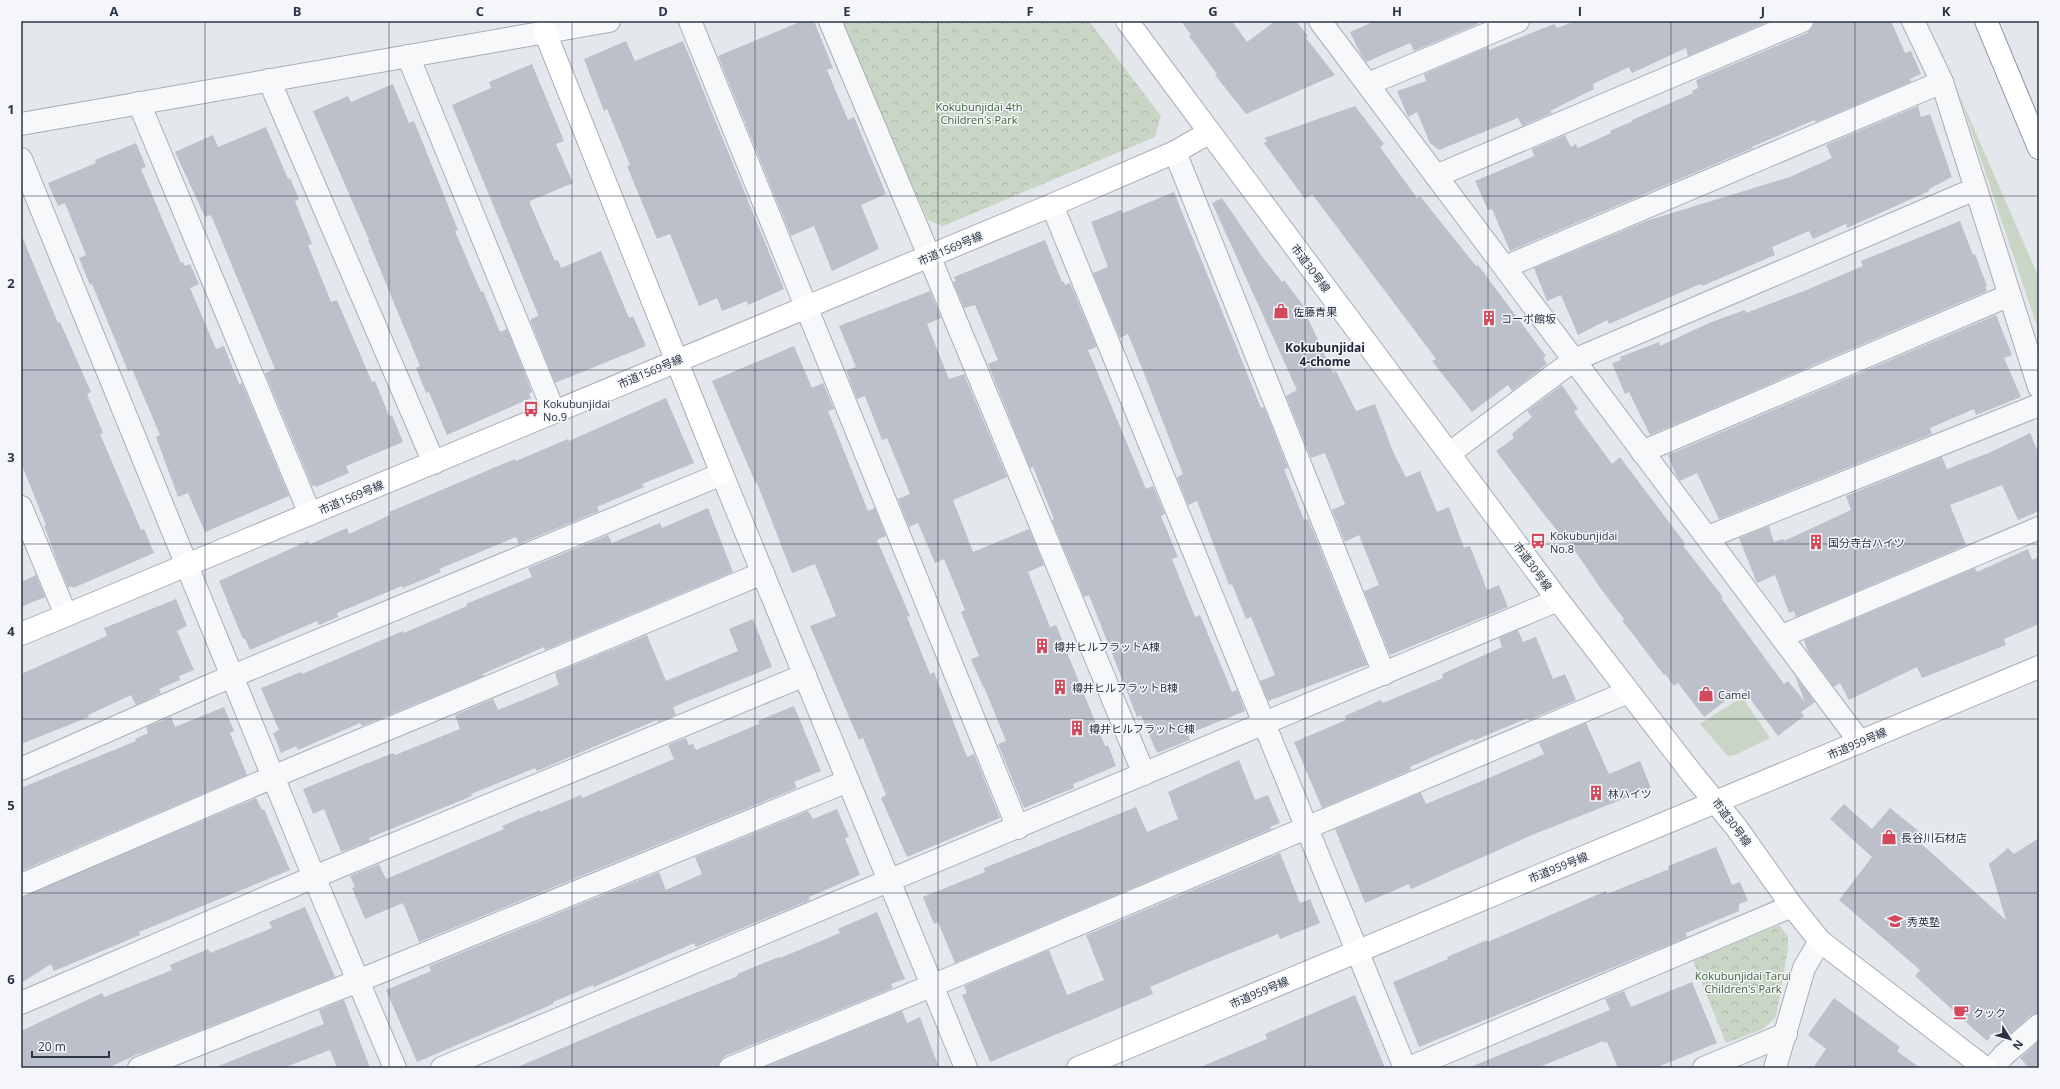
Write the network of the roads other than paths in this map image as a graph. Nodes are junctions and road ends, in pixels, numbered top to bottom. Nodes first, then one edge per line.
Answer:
1 (609, 21) edge
2 (690, 21) edge
3 (830, 21) edge
4 (1127, 21) edge
5 (1320, 21) edge
6 (1518, 21) edge
7 (1802, 21) edge
8 (1913, 21) edge
9 (1986, 21) edge
10 (531, 30) edge
11 (408, 56) junction
12 (270, 80) junction
13 (1942, 82) junction
14 (1368, 84) junction
15 (139, 103) junction
16 (21, 124) edge
17 (1210, 132) junction
18 (2039, 148) edge
19 (1175, 152) junction
20 (21, 159) edge
21 (1436, 176) junction
22 (1976, 189) junction
23 (1052, 205) junction
24 (929, 257) junction
25 (1504, 267) junction
26 (2010, 295) junction
27 (807, 306) junction
28 (1574, 360) junction
29 (676, 361) junction
30 (2039, 387) edge
31 (2039, 405) edge
32 (554, 412) junction
33 (1642, 452) junction
34 (1450, 453) junction
35 (434, 463) junction
36 (722, 474) junction
37 (21, 507) edge
38 (310, 514) junction
39 (2039, 528) edge
40 (1708, 538) junction
41 (186, 564) junction
42 (763, 573) junction
43 (1558, 600) junction
44 (66, 615) junction
45 (21, 634) edge
46 (1782, 636) junction
47 (2039, 667) edge
48 (1384, 674) junction
49 (805, 675) junction
50 (232, 677) junction
51 (1628, 692) junction
52 (1264, 724) junction
53 (1860, 742) junction
54 (21, 769) edge
55 (1144, 774) junction
56 (273, 777) junction
57 (848, 781) junction
58 (1716, 802) junction
59 (1018, 828) junction
60 (1306, 828) junction
61 (314, 877) junction
62 (890, 882) junction
63 (21, 885) edge
64 (1792, 906) junction
65 (1820, 941) junction
66 (1356, 951) junction
67 (358, 981) junction
68 (932, 985) junction
69 (21, 1003) edge
70 (2039, 1025) edge
71 (1786, 1034) junction
72 (139, 1068) edge
73 (395, 1068) edge
74 (442, 1068) edge
75 (730, 1068) edge
76 (966, 1068) edge
77 (1078, 1068) edge
78 (1404, 1068) edge
79 (1409, 1068) edge
80 (1704, 1068) edge
81 (1775, 1068) edge
82 (1985, 1068) edge
83 (1992, 1068) edge

1 - 10 street
2 - 27 street
3 - 24 street
4 - 17 main road, 市道30号線
5 - 14 street
6 - 14 street
7 - 21 street
8 - 13 street
9 - 18 main road
10 - 11 street
10 - 29 main road
11 - 12 street
11 - 32 street
12 - 15 street
12 - 35 street
13 - 22 street
13 - 25 street
14 - 21 street
15 - 16 street
15 - 38 street
17 - 19 main road, 市道1569号線
17 - 34 main road, 市道30号線
19 - 23 main road, 市道1569号線
19 - 48 street
20 - 41 street
21 - 25 street
22 - 26 street
22 - 28 street
23 - 24 main road, 市道1569号線
23 - 52 street
24 - 27 main road, 市道1569号線
24 - 55 street
25 - 28 street
26 - 30 street
26 - 33 street
27 - 29 main road, 市道1569号線
27 - 59 street
28 - 33 street
28 - 34 street
29 - 32 main road, 市道1569号線
29 - 36 main road
31 - 40 street
32 - 35 main road, 市道1569号線
33 - 40 street
34 - 43 main road, 市道30号線
35 - 38 main road, 市道1569号線
36 - 42 street
36 - 50 street
37 - 44 street
38 - 41 main road, 市道1569号線
39 - 46 street
40 - 46 street
41 - 44 main road, 市道1569号線
41 - 50 street
42 - 49 street
42 - 56 street
43 - 48 street
43 - 51 main road, 市道30号線
44 - 45 main road, 市道1569号線
46 - 53 street
47 - 53 main road, 市道959号線
48 - 52 street
49 - 57 street
49 - 61 street
50 - 54 street
50 - 56 street
51 - 58 main road, 市道30号線
51 - 60 street
52 - 55 street
52 - 60 street
53 - 58 main road, 市道959号線
55 - 59 street
56 - 61 street
56 - 63 street
57 - 62 street
57 - 67 street
58 - 64 main road, 市道30号線
58 - 66 main road, 市道959号線
59 - 62 street
60 - 66 street
60 - 68 street
61 - 67 street
61 - 69 street
62 - 68 street
62 - 74 street
64 - 65 main road, 市道30号線
64 - 79 street
65 - 71 street
65 - 82 main road, 市道30号線
66 - 77 main road, 市道959号線
66 - 78 street
67 - 72 street
67 - 73 street
68 - 75 street
68 - 76 street
70 - 83 street
71 - 80 street
71 - 81 street

